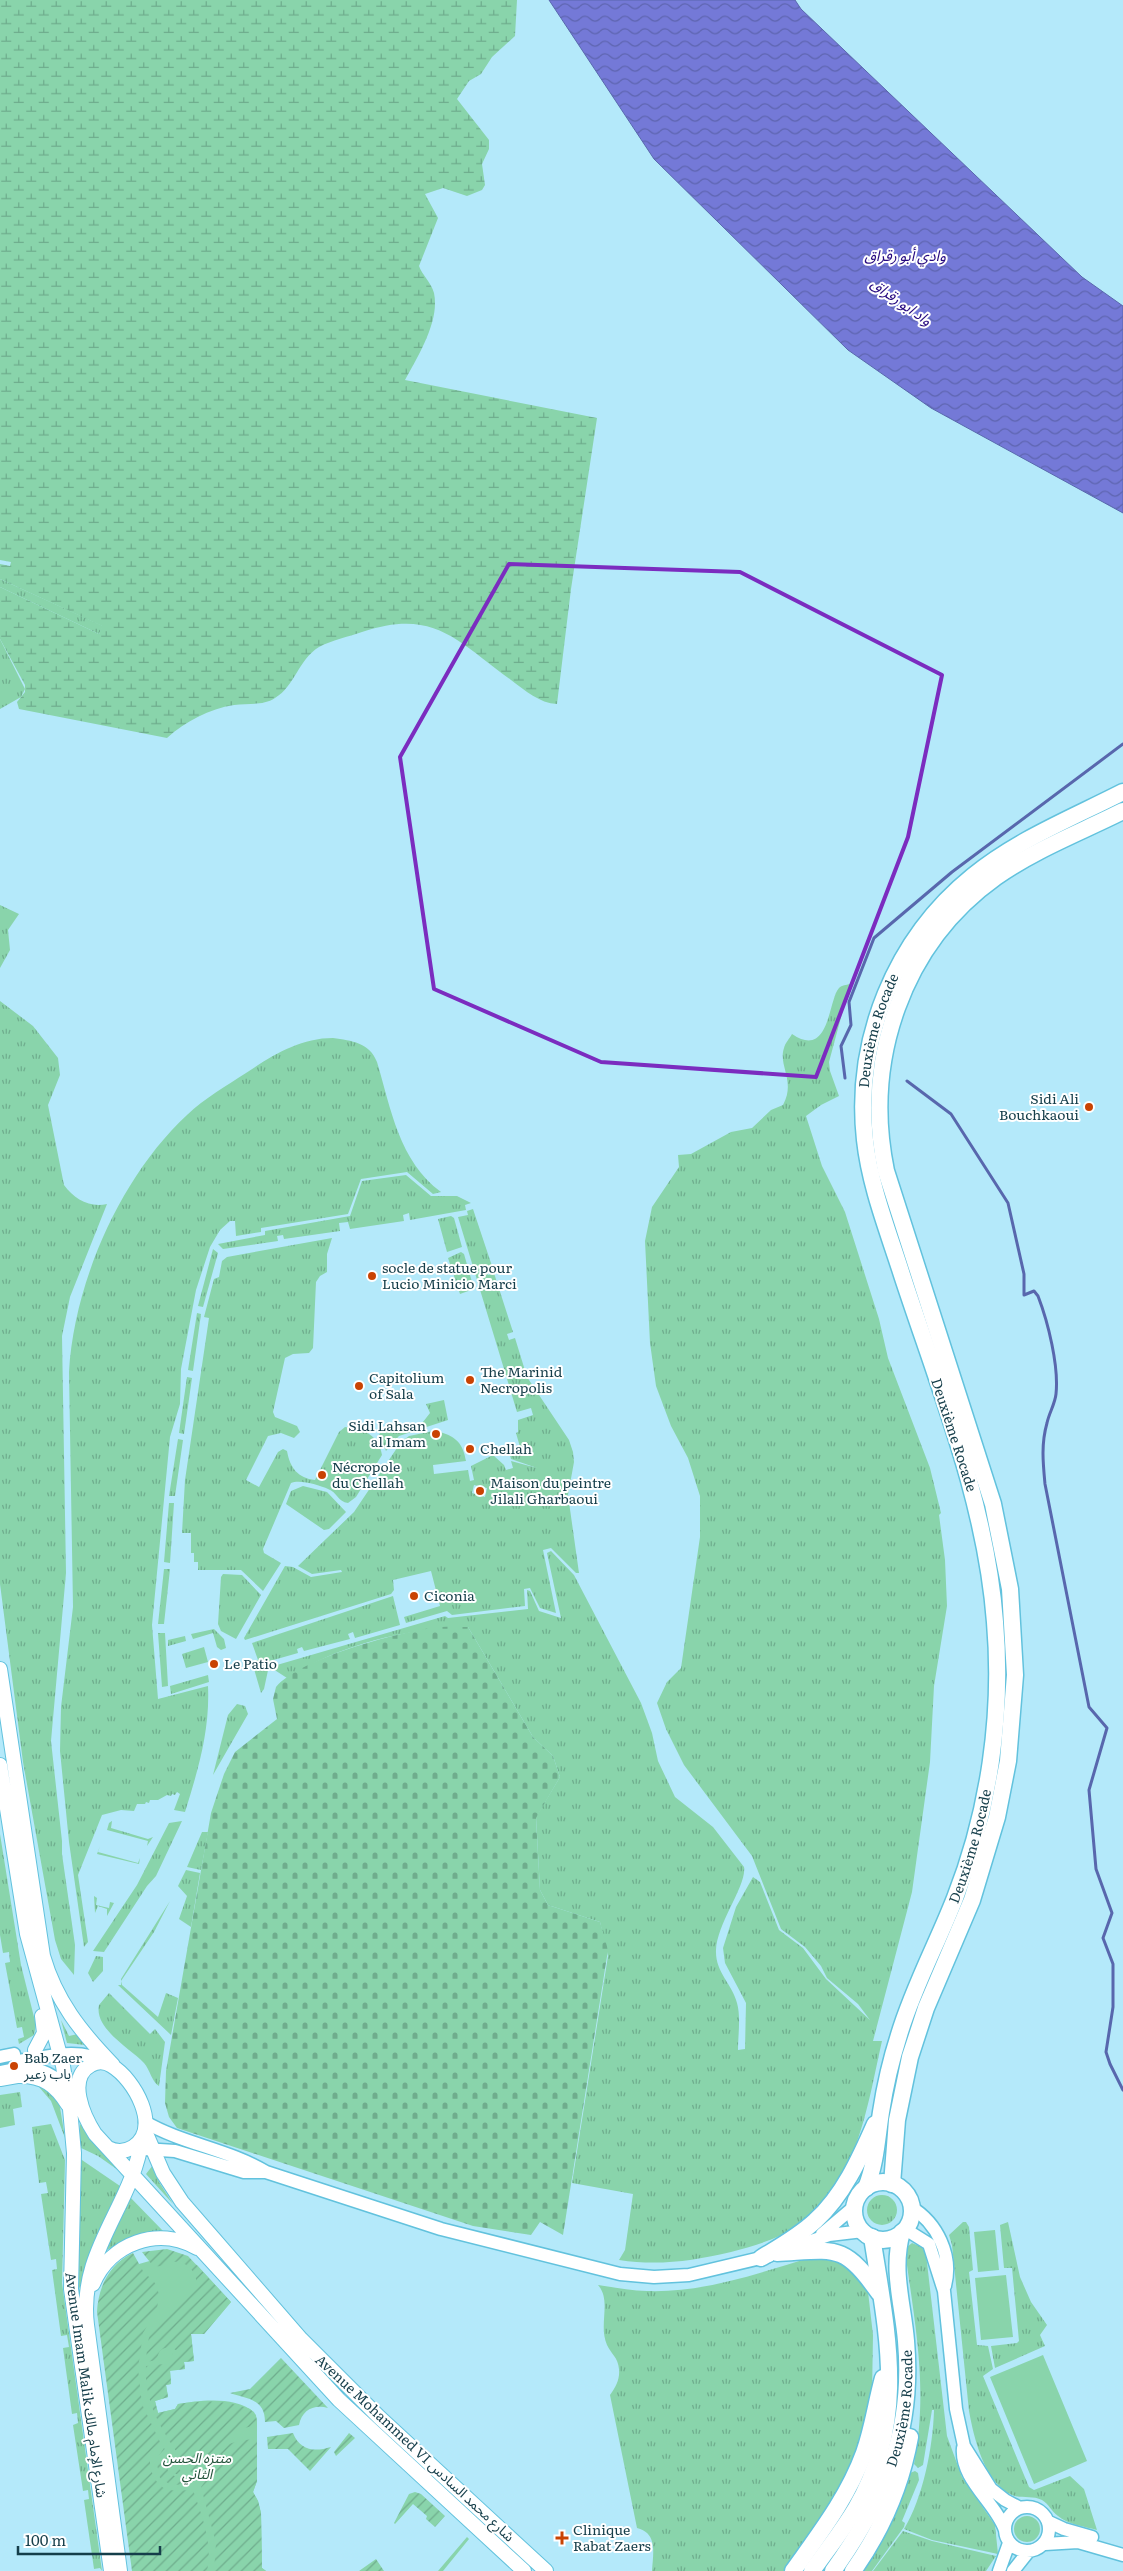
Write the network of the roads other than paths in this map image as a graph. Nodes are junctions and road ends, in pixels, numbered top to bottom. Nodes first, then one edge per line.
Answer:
1 (1123, 792) edge
2 (1123, 811) edge
3 (0, 1669) edge
4 (0, 1765) edge
5 (43, 1998) junction
6 (36, 2050) junction
7 (61, 2050) junction
8 (0, 2057) edge
9 (108, 2062) junction
10 (0, 2064) edge
11 (17, 2065) junction
12 (0, 2072) edge
13 (0, 2079) edge
14 (67, 2089) junction
15 (80, 2098) junction
16 (882, 2105) junction
17 (70, 2109) junction
18 (85, 2118) junction
19 (143, 2140) junction
20 (108, 2148) junction
21 (132, 2172) junction
22 (266, 2172) junction
23 (892, 2184) junction
24 (866, 2188) junction
25 (855, 2206) junction
26 (911, 2207) junction
27 (904, 2230) junction
28 (867, 2234) junction
29 (818, 2237) junction
30 (203, 2251) junction
31 (777, 2253) junction
32 (761, 2258) junction
33 (944, 2291) junction
34 (881, 2296) junction
35 (85, 2306) junction
36 (890, 2360) junction
37 (905, 2401) junction
38 (964, 2446) junction
39 (1020, 2508) junction
40 (1049, 2522) junction
41 (1005, 2530) junction
42 (1009, 2542) junction
43 (1045, 2544) junction
44 (1123, 2546) edge
45 (1028, 2552) junction
46 (1123, 2555) edge
47 (111, 2571) edge
48 (120, 2571) edge
49 (524, 2571) edge
50 (546, 2571) edge
51 (793, 2571) edge
52 (812, 2571) edge
53 (833, 2571) edge
54 (853, 2571) edge
55 (999, 2571) edge
56 (1012, 2571) edge

1 - 16 highway, Deuxième Rocade
2 - 23 highway, Deuxième Rocade
3 - 9 main road
4 - 5 main road
5 - 6 main road
5 - 7 main road
6 - 7 street
6 - 11 street
7 - 9 street
7 - 11 street
7 - 14 main road, Avenue Imam Malik شارع الإمام مالك
7 - 15 main road
8 - 11 street
9 - 15 main road, Avenue Mohammed VI شارع محمد السادس
9 - 19 main road, Avenue Mohammed VI شارع محمد السادس
10 - 11 street
11 - 12 street
11 - 13 main road
11 - 14 street
11 - 17 main road
14 - 17 main road, Avenue Imam Malik شارع الإمام مالك
14 - 18 street
15 - 18 main road, Avenue Mohammed VI شارع محمد السادس
16 - 24 highway, Deuxième Rocade
16 - 32 highway
17 - 47 main road, Avenue Imam Malik شارع الإمام مالك
18 - 20 main road, Avenue Mohammed VI شارع محمد السادس
19 - 20 main road
19 - 21 main road, Avenue Imam Malik شارع الإمام مالك
19 - 22 street
19 - 22 street
19 - 50 main road, Avenue Mohammed VI شارع محمد السادس
20 - 21 main road, Avenue Mohammed VI شارع محمد السادس
21 - 30 main road, Avenue Mohammed VI شارع محمد السادس
21 - 35 main road, Avenue Imam Malik شارع الإمام مالك
22 - 32 street
23 - 24 highway
23 - 26 highway
24 - 25 highway
25 - 28 highway
25 - 29 street
26 - 27 highway
26 - 33 street
27 - 28 highway
27 - 33 street
27 - 37 highway, Deuxième Rocade
28 - 29 street
28 - 34 highway, Deuxième Rocade
29 - 31 street
30 - 35 main road
30 - 49 main road, Avenue Mohammed VI شارع محمد السادس
31 - 32 street
31 - 34 highway
33 - 38 street
34 - 36 highway, Deuxième Rocade
35 - 48 main road, Avenue Imam Malik شارع الإمام مالك
36 - 51 highway
36 - 52 highway, Deuxième Rocade
37 - 53 highway, Deuxième Rocade
37 - 54 highway
38 - 39 street
38 - 41 street
39 - 40 street
39 - 41 street
40 - 43 street
40 - 44 street
41 - 42 street
42 - 45 street
42 - 55 street
43 - 45 street
43 - 46 street
45 - 56 street

